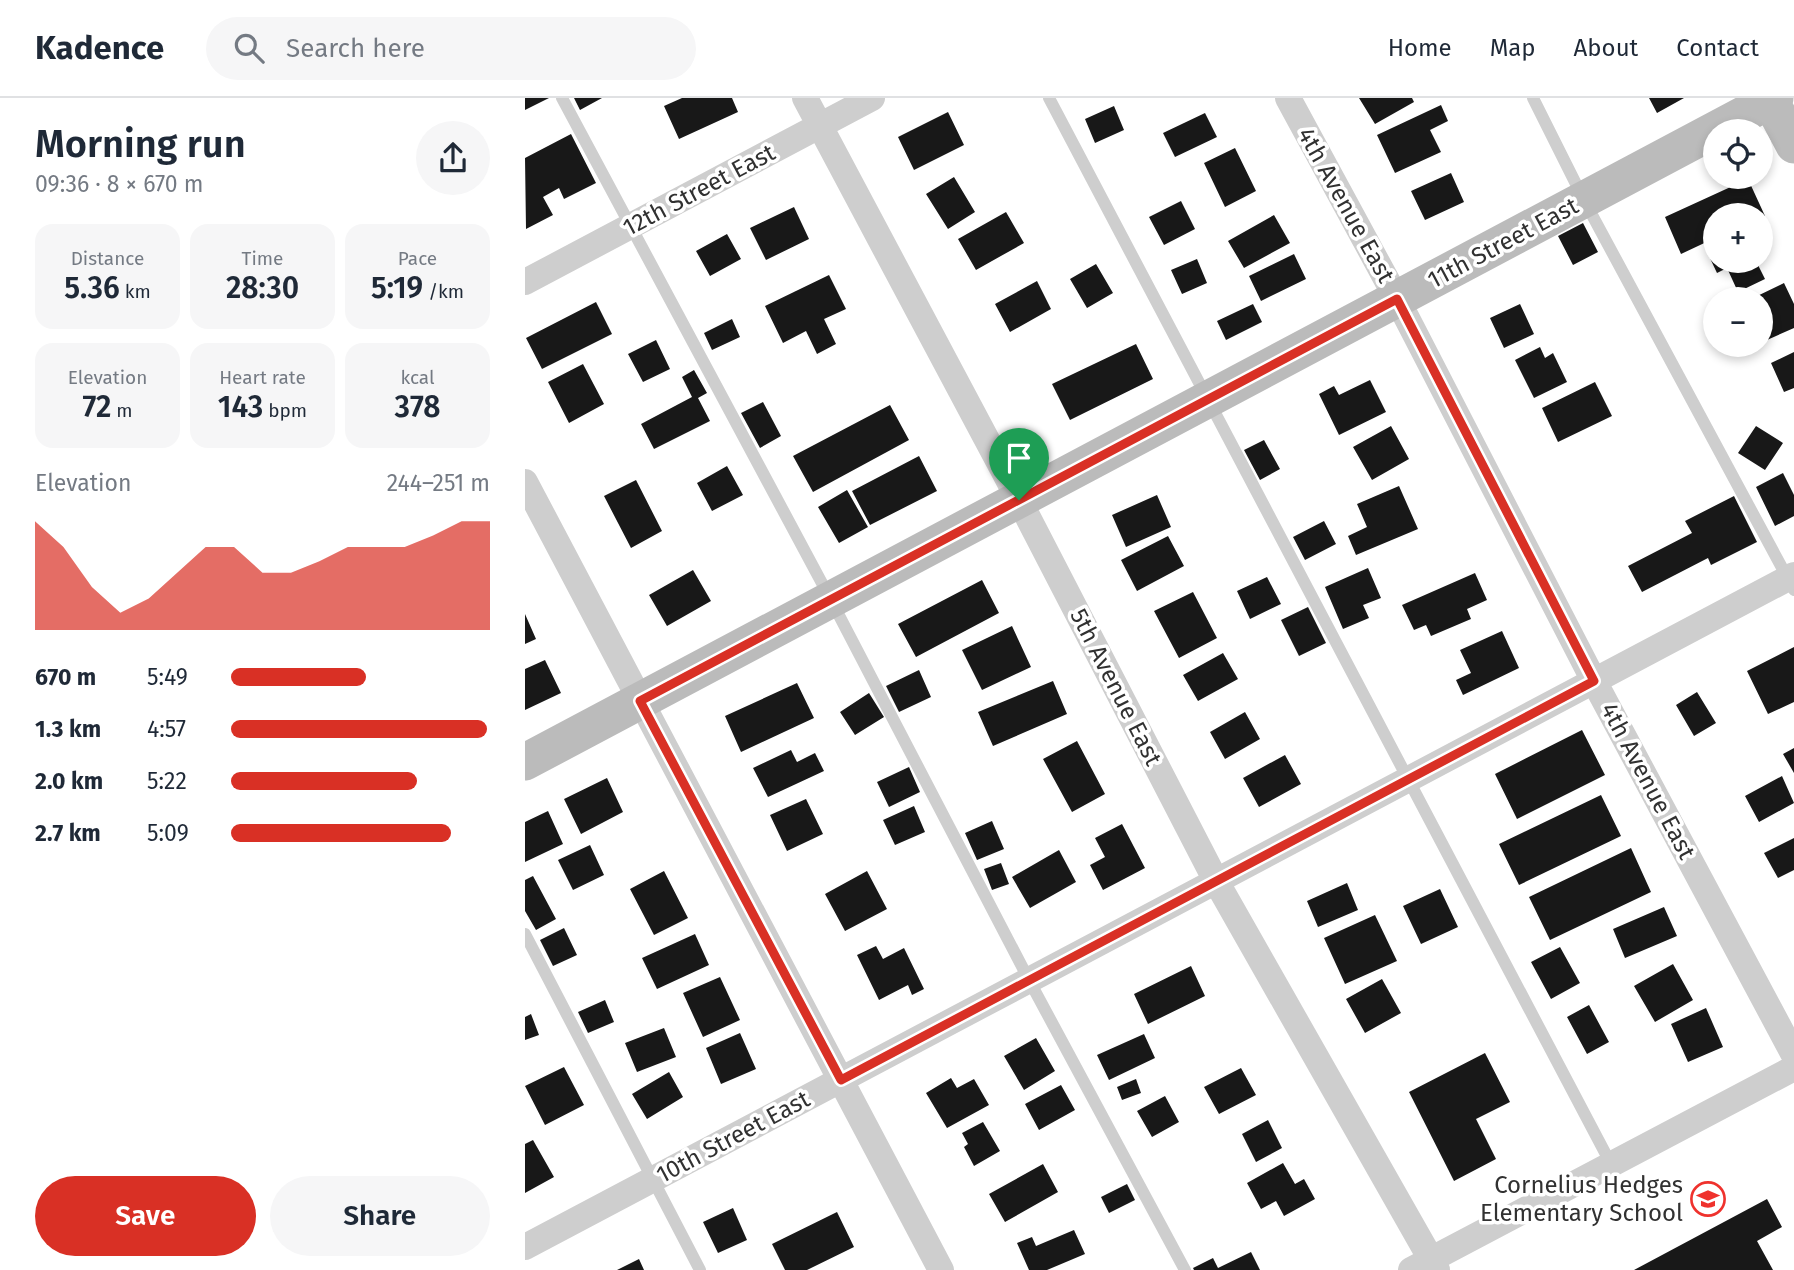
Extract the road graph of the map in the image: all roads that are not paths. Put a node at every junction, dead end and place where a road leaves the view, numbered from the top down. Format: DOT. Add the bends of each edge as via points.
graph roads {
  1 [pos="562,98"];
  2 [pos="805,98"];
  3 [pos="872,98"];
  4 [pos="1049,98"];
  5 [pos="1288,98"];
  6 [pos="1533,98"];
  7 [pos="1772,99"];
  8 [pos="820,126"];
  9 [pos="1794,145"];
  10 [pos="1584,200"];
  11 [pos="630,226"];
  12 [pos="525,282"];
  13 [pos="1397,299"];
  14 [pos="1207,400"];
  15 [pos="525,482"];
  16 [pos="1019,500"];
  17 [pos="1792,581"];
  18 [pos="831,600"];
  19 [pos="1594,681"];
  20 [pos="640,701"];
  21 [pos="525,762"];
  22 [pos="1409,779"];
  23 [pos="1216,881"];
  24 [pos="525,934"];
  25 [pos="1029,980"];
  26 [pos="1794,1055"];
  27 [pos="1794,1068"];
  28 [pos="841,1080"];
  29 [pos="1611,1164"];
  30 [pos="653,1180"];
  31 [pos="525,1247"];
  32 [pos="1427,1266"];
  33 [pos="699,1270"];
  34 [pos="941,1270"];
  35 [pos="1185,1270"];
  1 -- 11 [label="lane"];
  2 -- 8 [label="street, 5th Avenue East"];
  3 -- 8 [label="street, 12th Street East"];
  4 -- 14 [label="lane"];
  5 -- 13 [label="street, 4th Avenue East"];
  6 -- 10 [label="lane"];
  7 -- 9 [label="street"];
  7 -- 10 [label="street, 11th Street East"];
  8 -- 11 [label="street, 12th Street East"];
  8 -- 16 [label="street, 5th Avenue East"];
  10 -- 13 [label="street, 11th Street East"];
  10 -- 17 [label="lane"];
  11 -- 12 [label="street, 12th Street East"];
  11 -- 18 [label="lane"];
  13 -- 14 [label="street, 11th Street East"];
  13 -- 19 [label="street, 4th Avenue East"];
  14 -- 16 [label="street, 11th Street East"];
  14 -- 22 [label="lane"];
  15 -- 20 [label="street"];
  16 -- 18 [label="street, 11th Street East"];
  16 -- 23 [label="street, 5th Avenue East"];
  17 -- 19 [label="street, 10th Street East"];
  18 -- 20 [label="street, 11th Street East"];
  18 -- 25 [label="lane"];
  19 -- 22 [label="street, 10th Street East"];
  19 -- 26 [label="street, 4th Avenue East"];
  20 -- 21 [label="street, 11th Street East"];
  20 -- 28 [label="street"];
  22 -- 23 [label="street, 10th Street East"];
  22 -- 29 [label="lane"];
  23 -- 25 [label="street, 10th Street East"];
  23 -- 32 [label="street, 5th Avenue East"];
  24 -- 30 [label="lane"];
  25 -- 28 [label="street, 10th Street East"];
  25 -- 35 [label="lane"];
  27 -- 29 [label="street"];
  28 -- 30 [label="street, 10th Street East"];
  28 -- 34 [label="street"];
  29 -- 32 [label="street"];
  30 -- 31 [label="street, 10th Street East"];
  30 -- 33 [label="lane"];
}
